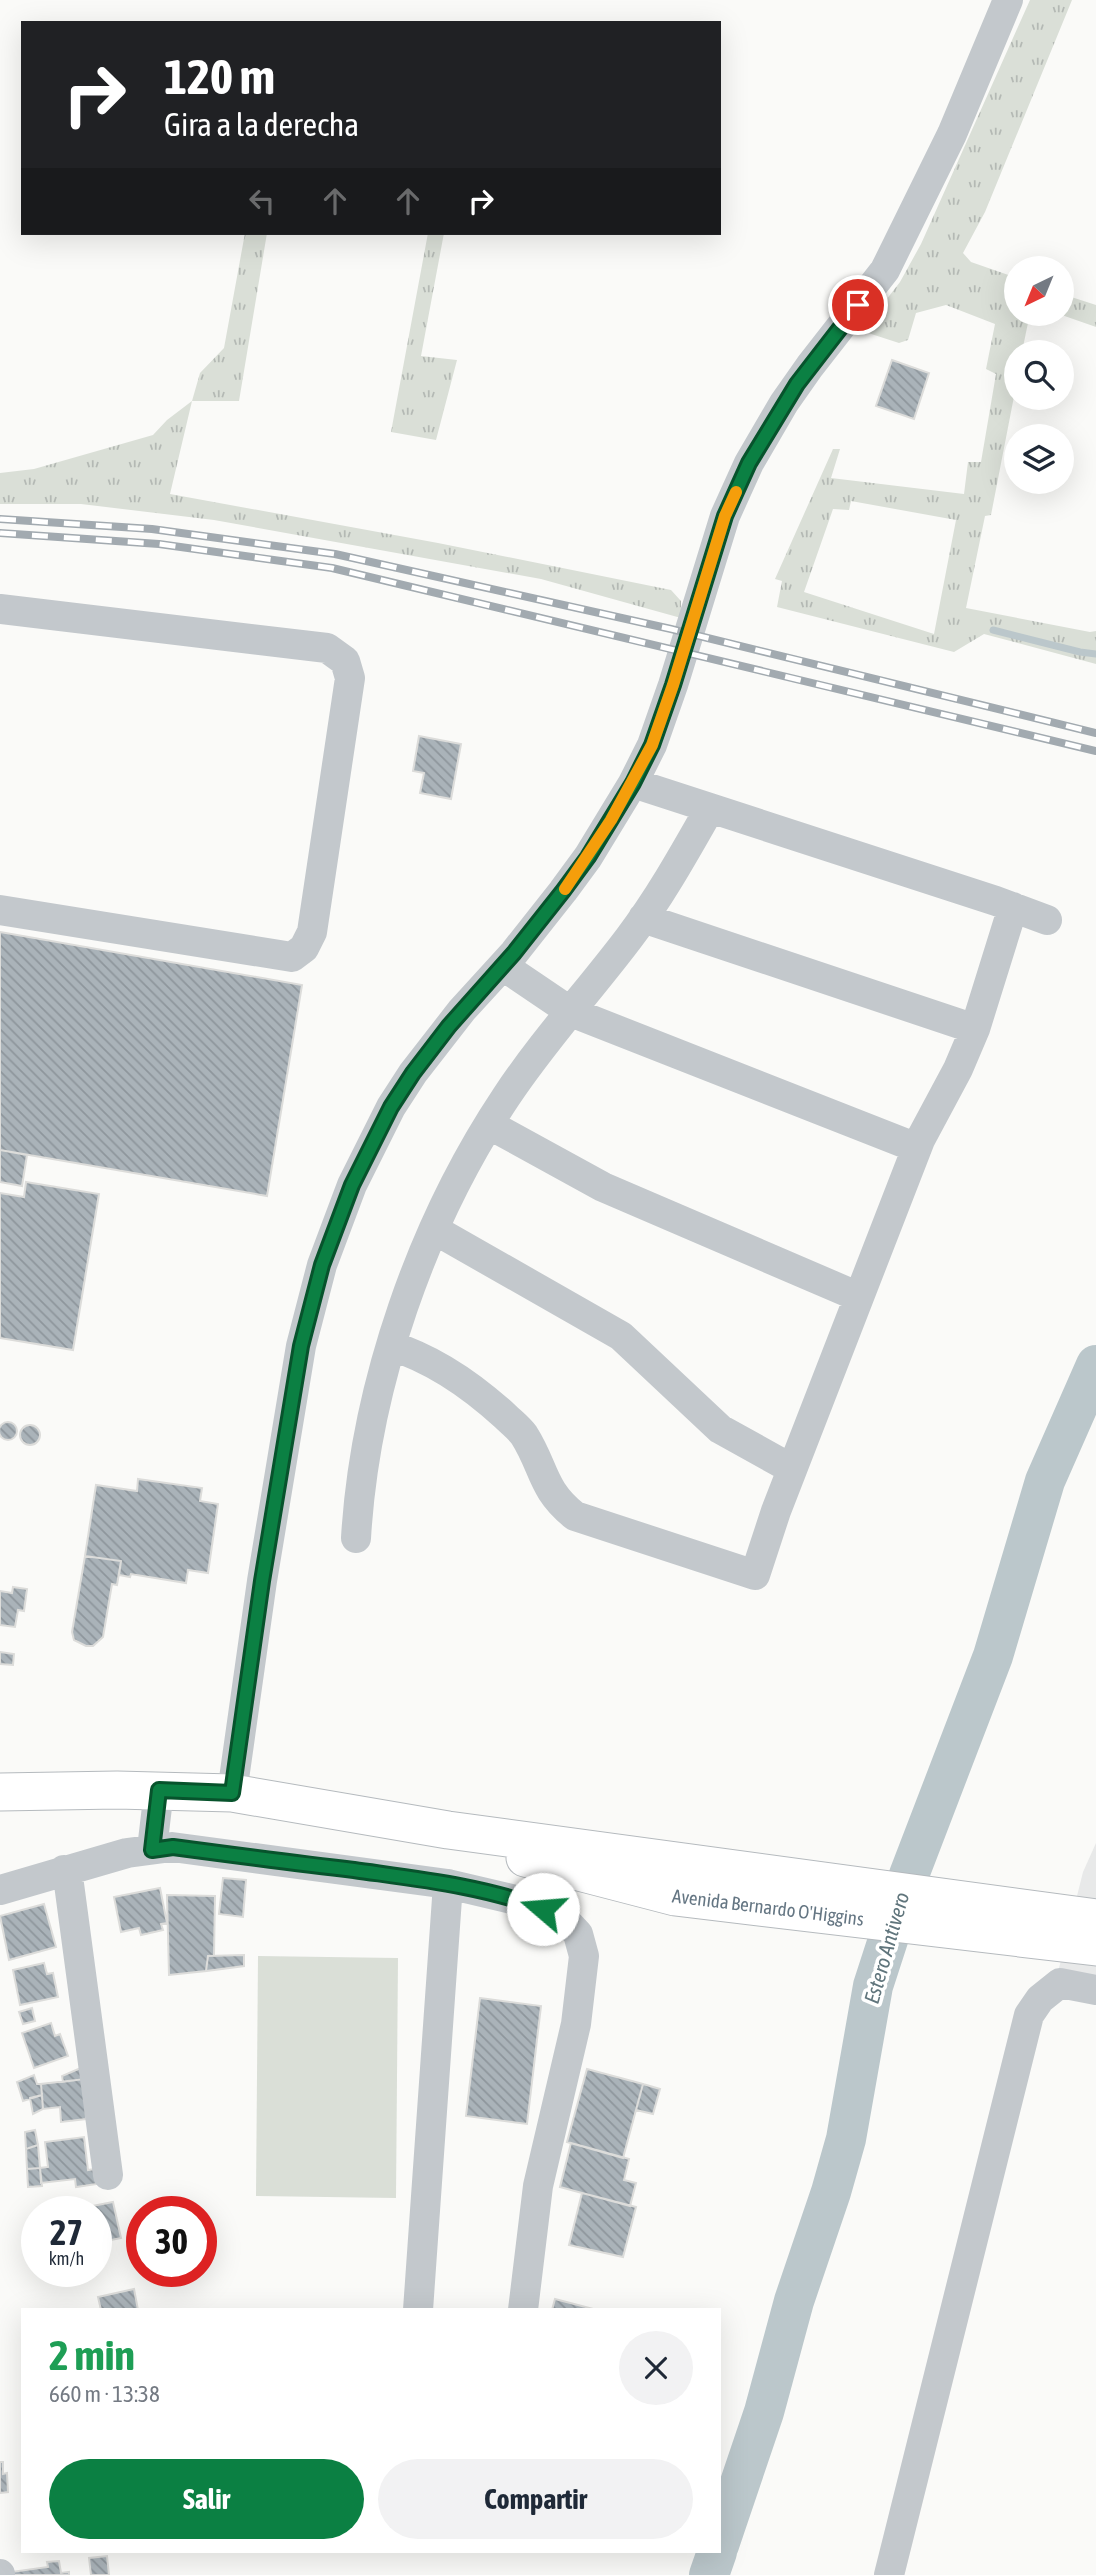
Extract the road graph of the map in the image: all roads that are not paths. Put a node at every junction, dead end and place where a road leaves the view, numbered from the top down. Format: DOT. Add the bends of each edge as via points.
graph roads {
  1 [pos="1008,0"];
  2 [pos="0,609"];
  3 [pos="633,783"];
  4 [pos="710,808"];
  5 [pos="1013,907"];
  6 [pos="0,910"];
  7 [pos="643,918"];
  8 [pos="1047,920"];
  9 [pos="503,966"];
  10 [pos="570,1012"];
  11 [pos="975,1029"];
  12 [pos="490,1125"];
  13 [pos="917,1148"];
  14 [pos="435,1230"];
  15 [pos="859,1297"];
  16 [pos="391,1346"];
  17 [pos="792,1469"];
  18 [pos="356,1538"];
  19 [pos="159,1790"];
  20 [pos="0,1792"];
  21 [pos="232,1793"];
  22 [pos="448,1830"];
  23 [pos="152,1850"];
  24 [pos="64,1870"];
  25 [pos="447,1884"];
  26 [pos="0,1889"];
  27 [pos="1096,1917"];
  28 [pos="1096,1947"];
  29 [pos="1096,1990"];
  30 [pos="108,2175"];
  31 [pos="418,2308"];
  32 [pos="523,2308"];
  33 [pos="889,2575"];
  1 -- 3 [label="street" via="952,134 885,270 810,366 749,463 725,516 652,745"];
  2 -- 6 [label="street" via="327,648 345,661 350,678 312,932 304,948 292,957"];
  3 -- 4 [label="street"];
  3 -- 9 [label="street" via="576,874"];
  4 -- 5 [label="street"];
  4 -- 7 [label="street"];
  5 -- 8 [label="street"];
  5 -- 11 [label="street"];
  7 -- 10 [label="street"];
  7 -- 11 [label="street"];
  9 -- 10 [label="street"];
  9 -- 21 [label="street" via="436,1041 391,1107 352,1185 322,1265 301,1346"];
  10 -- 12 [label="street"];
  10 -- 13 [label="street"];
  11 -- 13 [label="street"];
  12 -- 14 [label="street"];
  12 -- 15 [label="street" via="603,1188"];
  13 -- 15 [label="street"];
  14 -- 16 [label="street"];
  14 -- 17 [label="street" via="621,1336 720,1429"];
  15 -- 17 [label="street"];
  16 -- 17 [label="street" via="414,1353 456,1378 505,1416 523,1433 559,1503 575,1516 755,1575"];
  16 -- 18 [label="street" via="365,1452"];
  19 -- 20 [label="main road, Avenida Bernardo O'Higgins"];
  19 -- 21 [label="main road, Avenida Bernardo O'Higgins"];
  19 -- 23 [label="street"];
  21 -- 22 [label="main road, Avenida Bernardo O'Higgins"];
  22 -- 27 [label="main road, Avenida Bernardo O'Higgins"];
  22 -- 28 [label="main road, Avenida Bernardo O'Higgins" via="522,1857 675,1897"];
  23 -- 24 [label="street"];
  23 -- 25 [label="street" via="173,1847"];
  24 -- 26 [label="street"];
  24 -- 30 [label="street"];
  25 -- 31 [label="street"];
  25 -- 32 [label="street" via="524,1902 562,1917 578,1934 584,1956 576,2024 538,2186"];
  29 -- 33 [label="street" via="1060,1983 1029,2015"];
}
